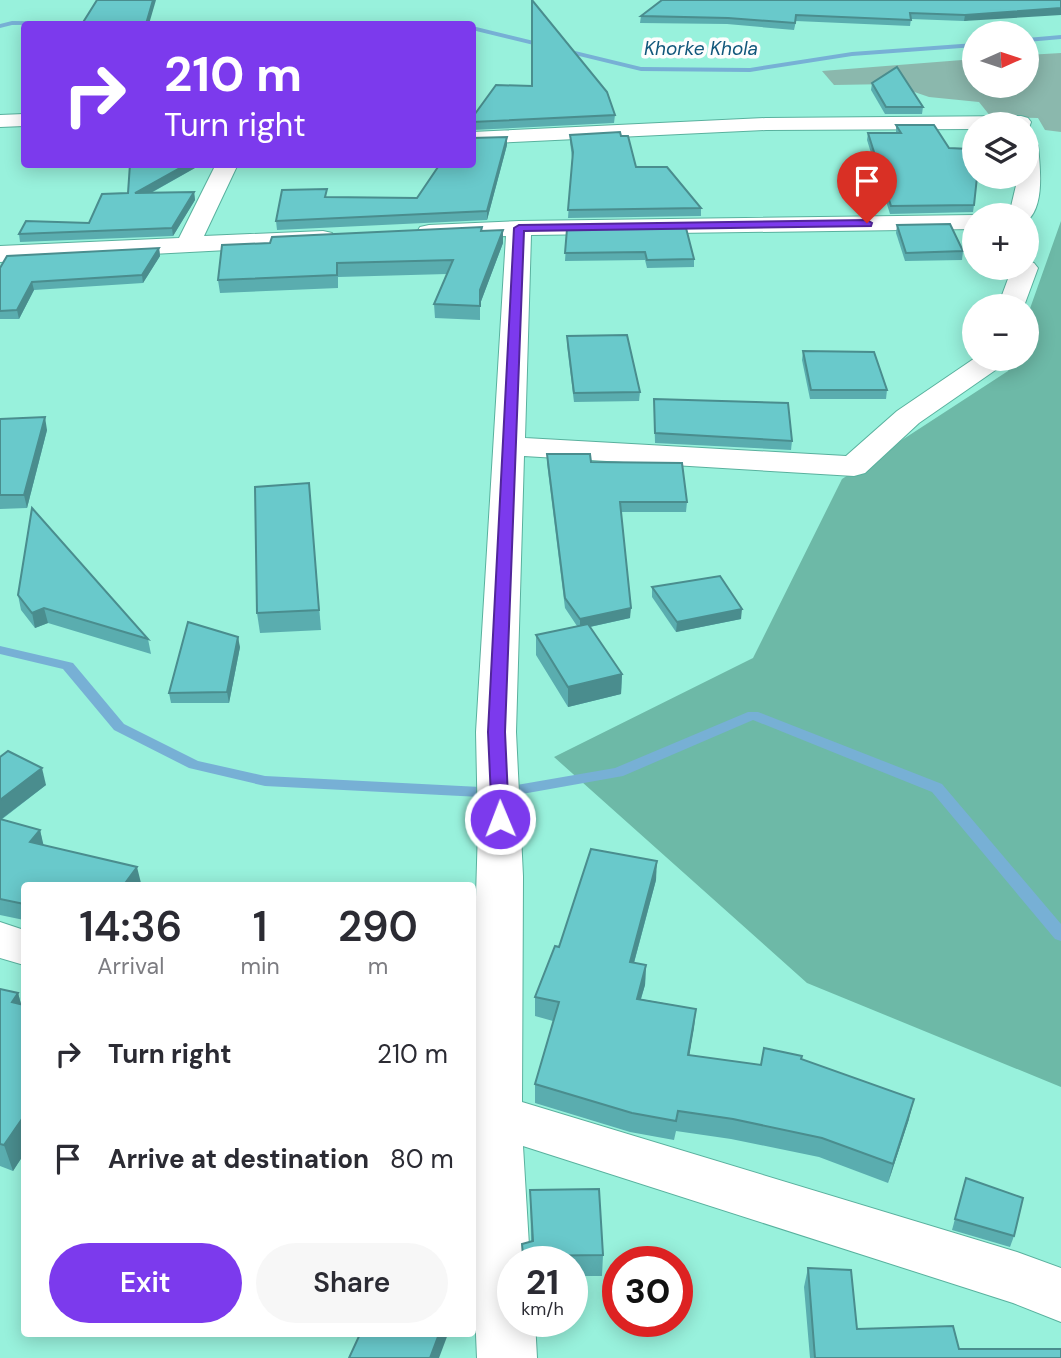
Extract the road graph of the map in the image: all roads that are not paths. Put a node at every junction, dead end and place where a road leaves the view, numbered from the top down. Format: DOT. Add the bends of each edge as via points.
graph roads {
  1 [pos="21,120"];
  2 [pos="0,121"];
  3 [pos="962,122"];
  4 [pos="476,138"];
  5 [pos="226,168"];
  6 [pos="962,222"];
  7 [pos="519,228"];
  8 [pos="409,233"];
  9 [pos="340,237"];
  10 [pos="188,245"];
  11 [pos="0,254"];
  12 [pos="973,371"];
  13 [pos="508,445"];
  14 [pos="0,939"];
  15 [pos="21,947"];
  16 [pos="484,1112"];
  17 [pos="1061,1295"];
  18 [pos="508,1358"];
  1 -- 2 [label="street"];
  3 -- 4 [label="street" via="766,124"];
  5 -- 10 [label="street"];
  6 -- 7 [label="street"];
  7 -- 8 [label="street"];
  7 -- 13 [label="street"];
  9 -- 10 [label="street"];
  10 -- 11 [label="street"];
  12 -- 13 [label="street" via="908,416 855,466"];
  13 -- 16 [label="street" via="496,732 501,948"];
  14 -- 15 [label="street"];
  16 -- 17 [label="street"];
  16 -- 18 [label="street"];
}
